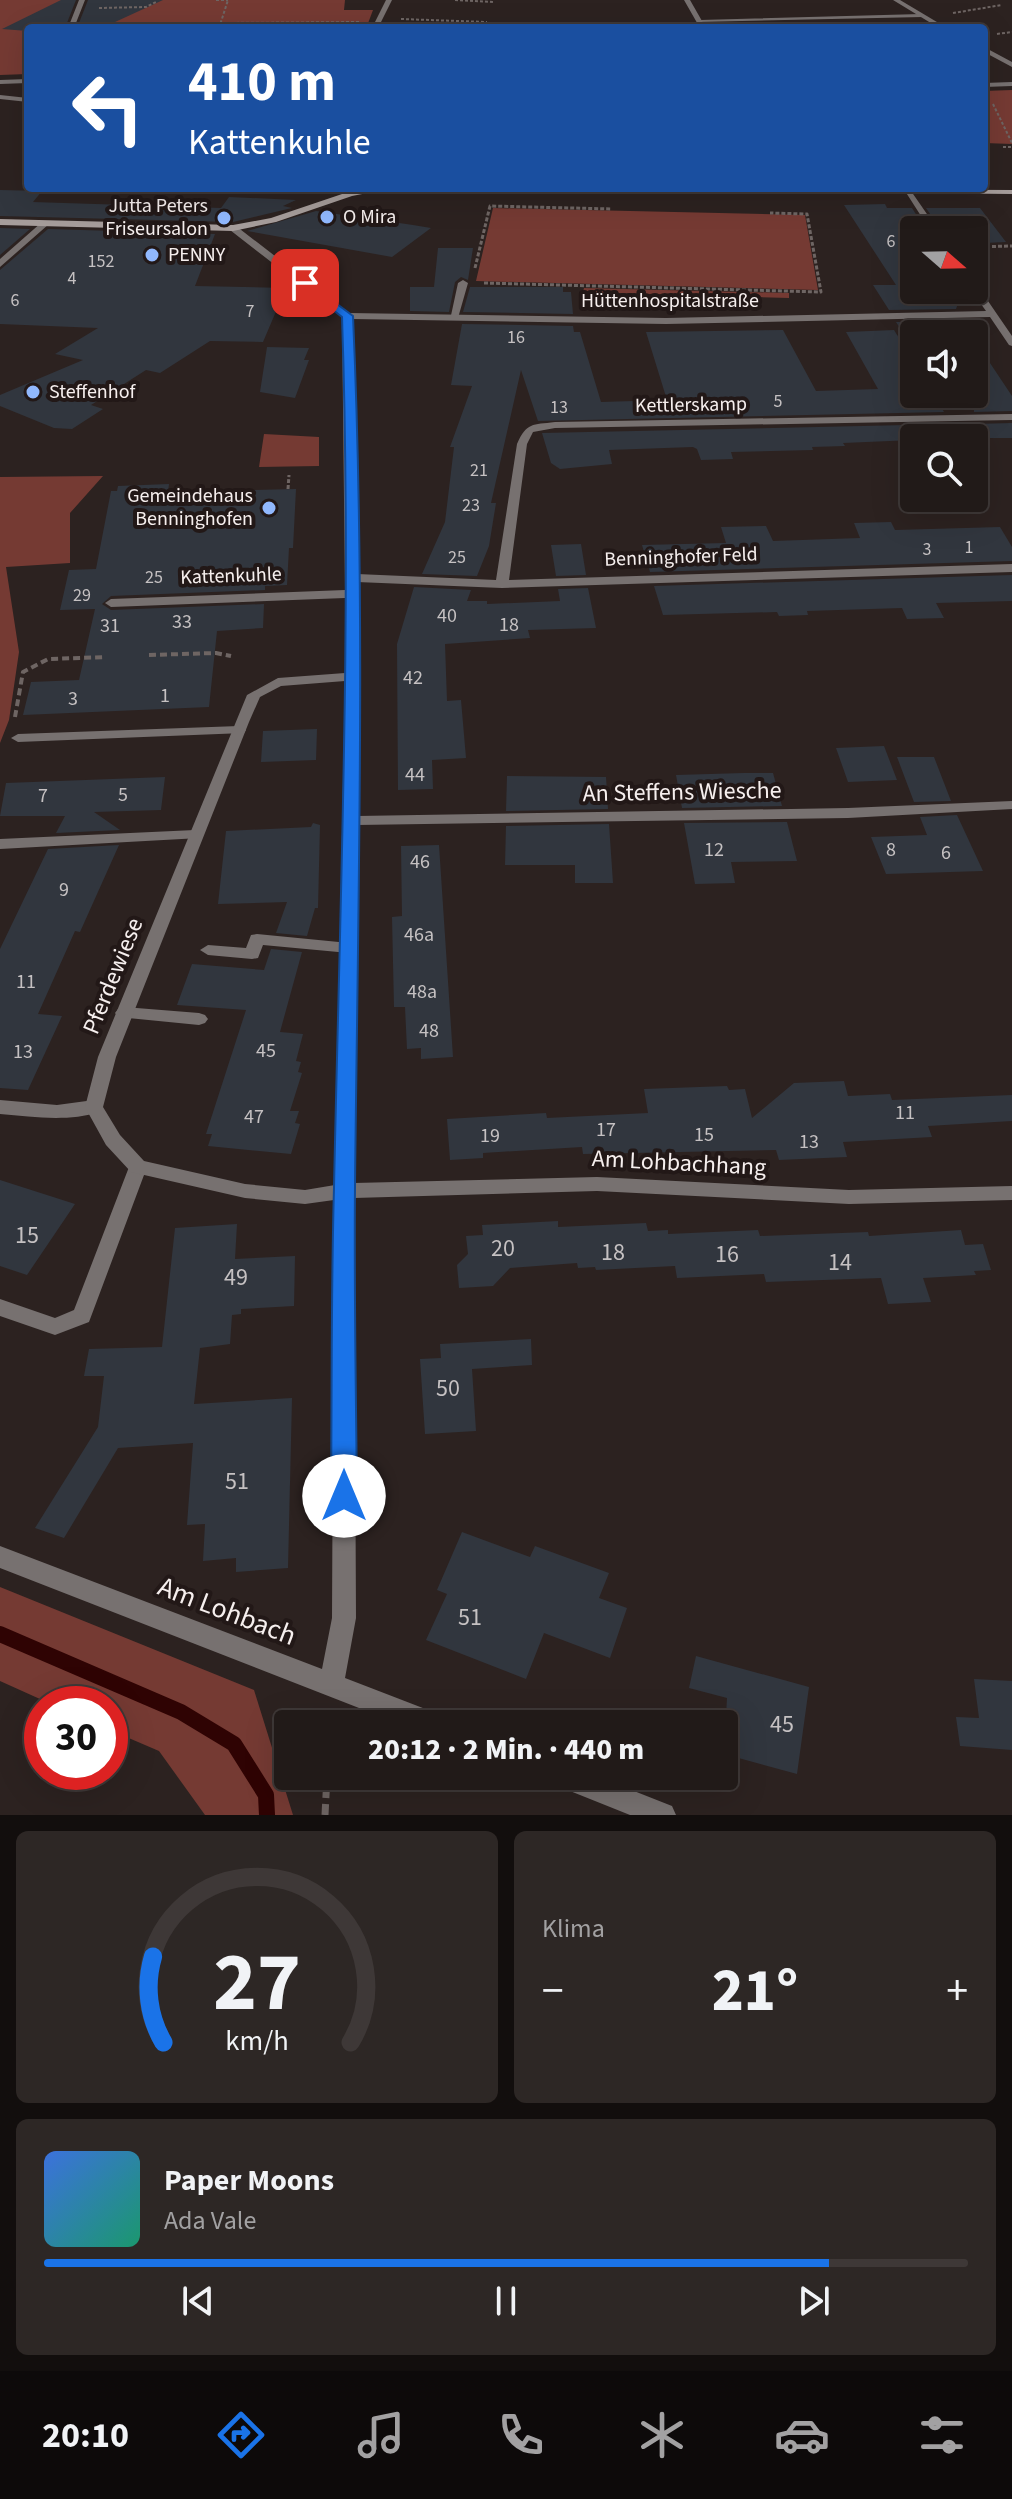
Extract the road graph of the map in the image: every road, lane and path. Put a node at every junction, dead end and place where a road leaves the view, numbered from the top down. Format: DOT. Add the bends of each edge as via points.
graph roads {
  1 [pos="82,0"];
  2 [pos="216,0"];
  3 [pos="228,0"];
  4 [pos="389,0"];
  5 [pos="455,0"];
  6 [pos="687,0"];
  7 [pos="896,0"];
  8 [pos="156,2"];
  9 [pos="493,2"];
  10 [pos="1002,5"];
  11 [pos="78,11"];
  12 [pos="921,16"];
  13 [pos="487,22"];
  14 [pos="221,23"];
  15 [pos="378,23"];
  16 [pos="73,24"];
  17 [pos="701,24"];
  18 [pos="726,24"];
  19 [pos="936,24"];
  20 [pos="988,51"];
  21 [pos="1012,65"];
  22 [pos="24,81"];
  23 [pos="0,82"];
  24 [pos="1012,84"];
  25 [pos="988,85"];
  26 [pos="988,94"];
  27 [pos="0,97"];
  28 [pos="24,100"];
  29 [pos="1012,145"];
  30 [pos="1003,147"];
  31 [pos="364,192"];
  32 [pos="849,192"];
  33 [pos="1012,192"];
  34 [pos="908,193"];
  35 [pos="617,209"];
  36 [pos="760,212"];
  37 [pos="924,216"];
  38 [pos="0,222"];
  39 [pos="45,224"];
  40 [pos="233,228"];
  41 [pos="1012,246"];
  42 [pos="988,247"];
  43 [pos="0,264"];
  44 [pos="468,283"];
  45 [pos="986,304"];
  46 [pos="993,314"];
  47 [pos="347,316"];
  48 [pos="453,318"];
  49 [pos="1010,337"];
  50 [pos="1012,417"];
  51 [pos="289,475"];
  52 [pos="288,489"];
  53 [pos="1012,568"];
  54 [pos="502,584"];
  55 [pos="352,586"];
  56 [pos="111,603"];
  57 [pos="149,655"];
  58 [pos="231,656"];
  59 [pos="106,657"];
  60 [pos="351,677"];
  61 [pos="239,730"];
  62 [pos="18,738"];
  63 [pos="1012,805"];
  64 [pos="352,821"];
  65 [pos="195,835"];
  66 [pos="0,844"];
  67 [pos="349,948"];
  68 [pos="208,950"];
  69 [pos="124,1013"];
  70 [pos="199,1019"];
  71 [pos="0,1107"];
  72 [pos="94,1107"];
  73 [pos="138,1167"];
  74 [pos="344,1191"];
  75 [pos="1012,1193"];
  76 [pos="0,1307"];
  77 [pos="0,1557"];
  78 [pos="331,1685"];
  79 [pos="396,1710"];
  80 [pos="326,1790"];
  81 [pos="600,1790"];
  82 [pos="325,1815"];
  83 [pos="663,1815"];
  1 -- 11 [label="street"];
  2 -- 3 [label="path"];
  3 -- 14 [label="path"];
  4 -- 15 [label="street"];
  5 -- 9 [label="path"];
  6 -- 17 [label="street"];
  7 -- 12 [label="street"];
  8 -- 11 [label="path"];
  10 -- 12 [label="path"];
  11 -- 16 [label="street"];
  12 -- 18 [label="street"];
  12 -- 19 [label="street"];
  13 -- 15 [label="path"];
  14 -- 15 [label="path"];
  20 -- 21 [label="street"];
  22 -- 23 [label="street"];
  24 -- 25 [label="street"];
  26 -- 29 [label="path"];
  27 -- 28 [label="street"];
  29 -- 30 [label="path"];
  31 -- 40 [label="main road"];
  32 -- 34 [label="main road"];
  33 -- 34 [label="main road"];
  34 -- 37 [label="street"];
  35 -- 44 [label="path" via="490,206"];
  36 -- 44 [label="path" via="807,214 821,292"];
  38 -- 39 [label="main road"];
  39 -- 40 [label="main road"];
  39 -- 43 [label="street"];
  40 -- 47 [label="street"];
  41 -- 42 [label="path"];
  44 -- 48 [label="street"];
  45 -- 46 [label="street"];
  46 -- 48 [label="street, Hüttenhospitalstraße" via="666,321"];
  46 -- 49 [label="street"];
  47 -- 48 [label="street, Hüttenhospitalstraße"];
  47 -- 55 [label="street"];
  50 -- 54 [label="street, Kettlerskamp" via="529,429 522,444"];
  51 -- 52 [label="path"];
  53 -- 54 [label="street, Benninghofer Feld"];
  54 -- 55 [label="street, Benninghofer Feld"];
  55 -- 56 [label="street, Kattenkuhle"];
  55 -- 60 [label="street"];
  57 -- 58 [label="path"];
  59 -- 62 [label="path" via="48,659 23,672 12,731"];
  60 -- 61 [label="street, Pferdewiese" via="278,682 254,695"];
  60 -- 64 [label="street"];
  61 -- 62 [label="street"];
  61 -- 65 [label="street, Pferdewiese"];
  63 -- 64 [label="street, An Steffens Wiesche"];
  64 -- 67 [label="street"];
  65 -- 66 [label="street"];
  65 -- 69 [label="street, Pferdewiese"];
  67 -- 68 [label="street" via="257,939 252,954"];
  67 -- 74 [label="street"];
  69 -- 70 [label="street"];
  69 -- 72 [label="street, Pferdewiese"];
  71 -- 72 [label="street" via="57,1112"];
  72 -- 73 [label="street" via="113,1140"];
  73 -- 74 [label="street" via="245,1191 305,1197"];
  73 -- 76 [label="street" via="82,1316 55,1327"];
  74 -- 75 [label="street, Am Lohbachhang" via="597,1184 849,1197"];
  74 -- 78 [label="street" via="344,1618"];
  77 -- 78 [label="street, Am Lohbach"];
  78 -- 79 [label="street, Am Lohbach"];
  80 -- 82 [label="path"];
  81 -- 83 [label="street"];
}
